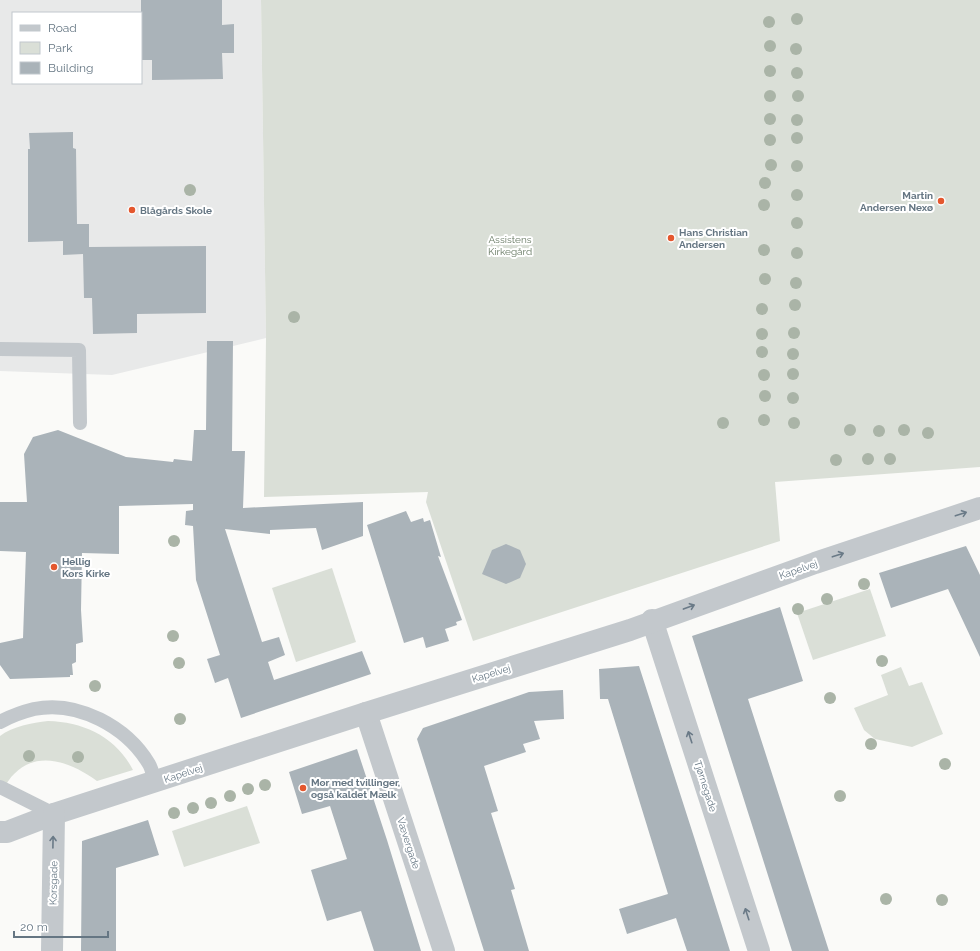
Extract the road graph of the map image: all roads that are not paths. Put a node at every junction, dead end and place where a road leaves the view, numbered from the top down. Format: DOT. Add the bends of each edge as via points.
graph roads {
  1 [pos="0,349"];
  2 [pos="80,423"];
  3 [pos="980,508"];
  4 [pos="652,620"];
  5 [pos="366,713"];
  6 [pos="0,722"];
  7 [pos="155,782"];
  8 [pos="0,786"];
  9 [pos="54,814"];
  10 [pos="0,832"];
  11 [pos="52,951"];
  12 [pos="444,951"];
  13 [pos="759,951"];
  1 -- 2 [label="lane" via="79,350"];
  4 -- 3 [label="street, Kapelvej, one-way" via="815,562"];
  4 -- 5 [label="street, Kapelvej" via="630,630"];
  13 -- 4 [label="street, Tjørnegade, one-way"];
  5 -- 7 [label="street, Kapelvej"];
  5 -- 12 [label="street, Vævergade"];
  6 -- 7 [label="lane" via="35,709 70,710 89,714 107,723 134,746 149,765"];
  7 -- 9 [label="street, Kapelvej"];
  8 -- 9 [label="lane"];
  9 -- 10 [label="street, Kapelvej" via="7,832"];
  11 -- 9 [label="street, Korsgade, one-way"];
}
